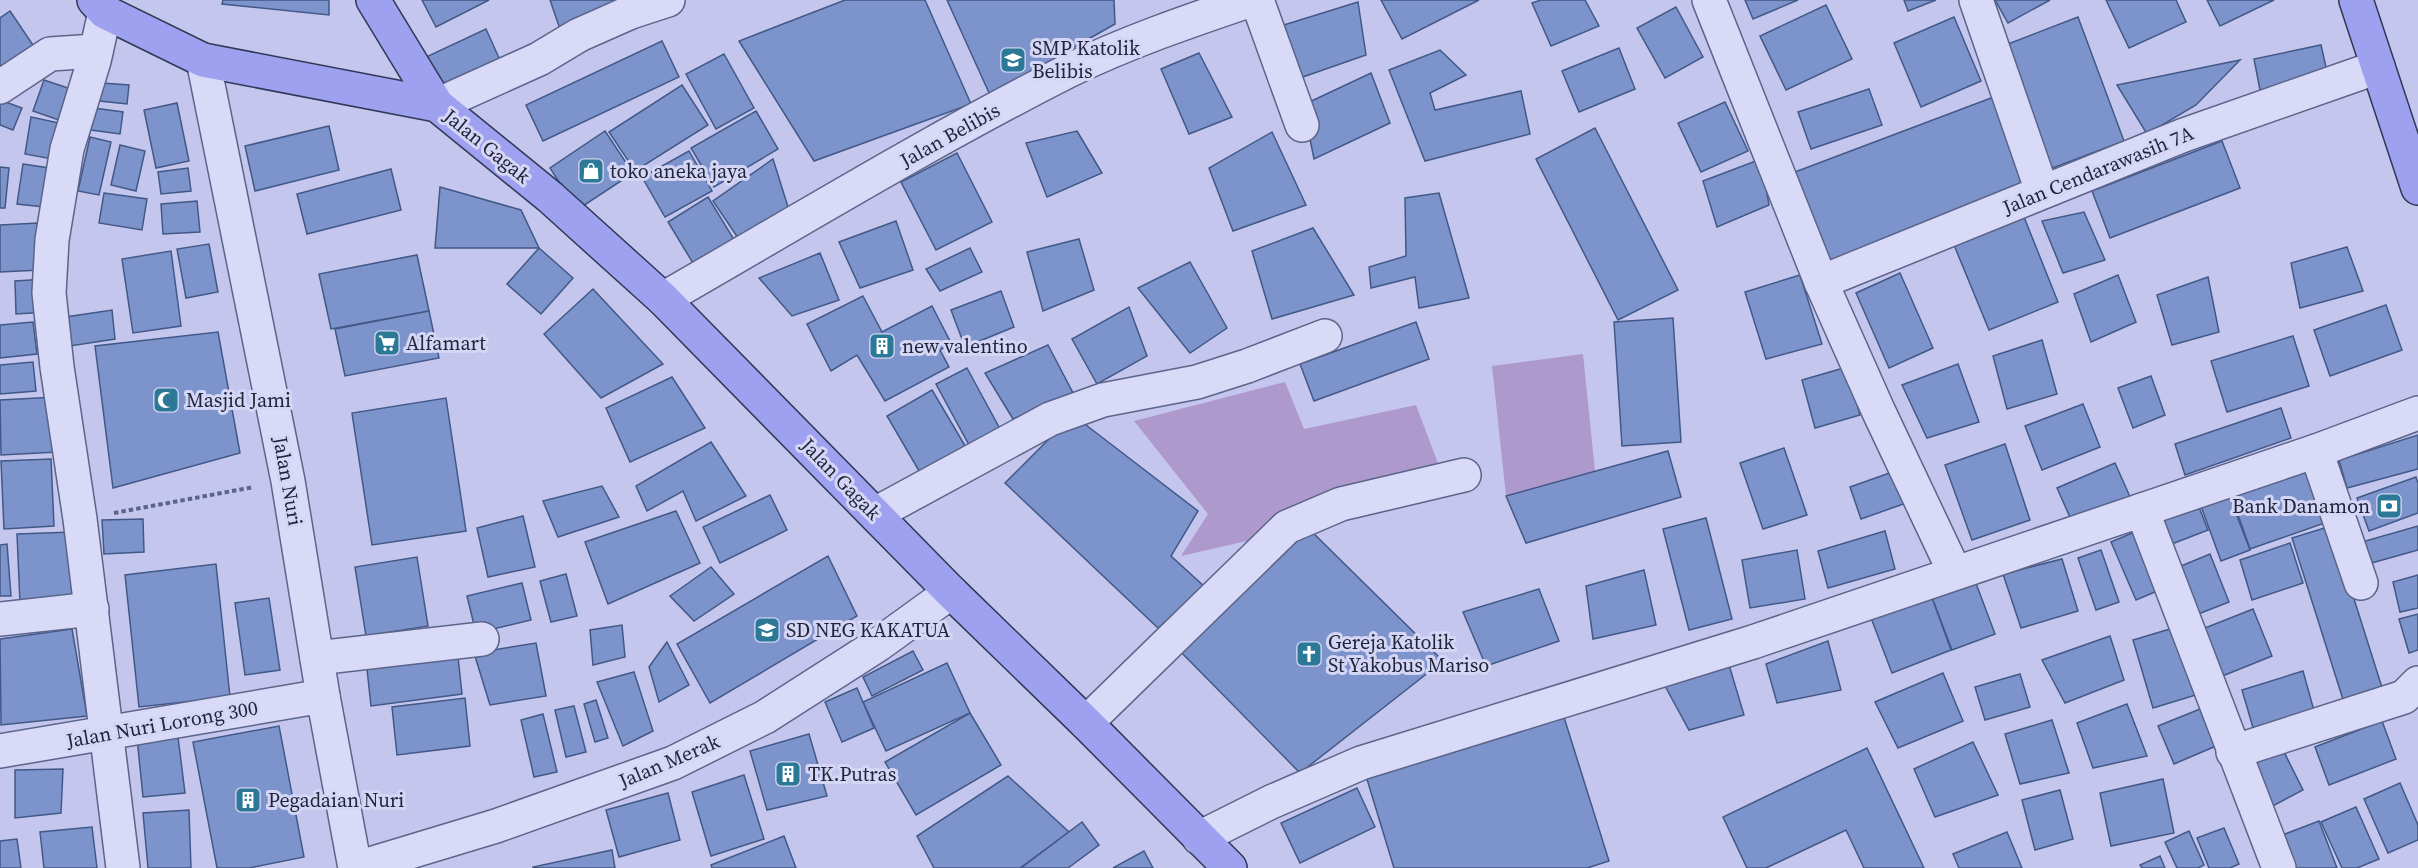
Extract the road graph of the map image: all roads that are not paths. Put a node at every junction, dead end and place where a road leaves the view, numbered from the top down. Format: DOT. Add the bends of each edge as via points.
graph roads {
  1 [pos="373,0"];
  2 [pos="668,0"];
  3 [pos="1251,0"];
  4 [pos="1257,0"];
  5 [pos="1709,0"];
  6 [pos="1976,0"];
  7 [pos="2356,0"];
  8 [pos="99,6"];
  9 [pos="96,51"];
  10 [pos="203,60"];
  11 [pos="2378,67"];
  12 [pos="0,87"];
  13 [pos="437,105"];
  14 [pos="1302,125"];
  15 [pos="2418,188"];
  16 [pos="2042,191"];
  17 [pos="1821,282"];
  18 [pos="663,299"];
  19 [pos="1325,336"];
  20 [pos="2418,413"];
  21 [pos="2316,451"];
  22 [pos="1464,475"];
  23 [pos="2142,510"];
  24 [pos="875,514"];
  25 [pos="1955,573"];
  26 [pos="2361,583"];
  27 [pos="951,592"];
  28 [pos="92,609"];
  29 [pos="0,619"];
  30 [pos="482,639"];
  31 [pos="317,658"];
  32 [pos="2418,683"];
  33 [pos="323,696"];
  34 [pos="1086,723"];
  35 [pos="108,733"];
  36 [pos="0,751"];
  37 [pos="2233,752"];
  38 [pos="1199,838"];
  39 [pos="123,868"];
  40 [pos="356,868"];
  41 [pos="1230,868"];
  42 [pos="2279,868"];
  1 -- 13 [label="main road"];
  2 -- 13 [label="street" via="579,35 539,59"];
  3 -- 18 [label="street, Jalan Belibis" via="1164,30 1070,70"];
  4 -- 14 [label="street"];
  5 -- 17 [label="street"];
  6 -- 16 [label="street"];
  7 -- 11 [label="main road"];
  8 -- 9 [label="street"];
  8 -- 10 [label="main road"];
  9 -- 12 [label="street" via="50,54"];
  9 -- 28 [label="street" via="67,149 52,240 49,293"];
  10 -- 13 [label="main road"];
  10 -- 31 [label="street, Jalan Nuri" via="288,481"];
  11 -- 15 [label="main road"];
  11 -- 16 [label="street, Jalan Cendarawasih 7A" via="2184,135"];
  13 -- 18 [label="main road, Jalan Gagak" via="550,197"];
  16 -- 17 [label="street, Jalan Cendarawasih 7A"];
  17 -- 25 [label="street"];
  18 -- 24 [label="main road, Jalan Gagak"];
  19 -- 24 [label="street" via="1197,382 1103,400 1050,419"];
  20 -- 21 [label="street"];
  21 -- 23 [label="street"];
  21 -- 26 [label="street"];
  22 -- 34 [label="street" via="1341,504 1287,527"];
  23 -- 25 [label="street"];
  23 -- 37 [label="street"];
  24 -- 27 [label="main road, Jalan Gagak"];
  25 -- 38 [label="street" via="1753,642 1361,763"];
  27 -- 34 [label="main road, Jalan Gagak"];
  27 -- 40 [label="street, Jalan Merak" via="765,717 673,763 496,826"];
  28 -- 29 [label="street"];
  28 -- 35 [label="street"];
  30 -- 31 [label="street"];
  31 -- 33 [label="street, Jalan Nuri"];
  32 -- 37 [label="street" via="2404,697"];
  33 -- 35 [label="street, Jalan Nuri Lorong 300"];
  33 -- 40 [label="street, Jalan Nuri"];
  34 -- 38 [label="main road, Jalan Gagak"];
  35 -- 36 [label="street, Jalan Nuri Lorong 300"];
  35 -- 39 [label="street"];
  37 -- 42 [label="street"];
  38 -- 41 [label="main road, Jalan Gagak"];
}
